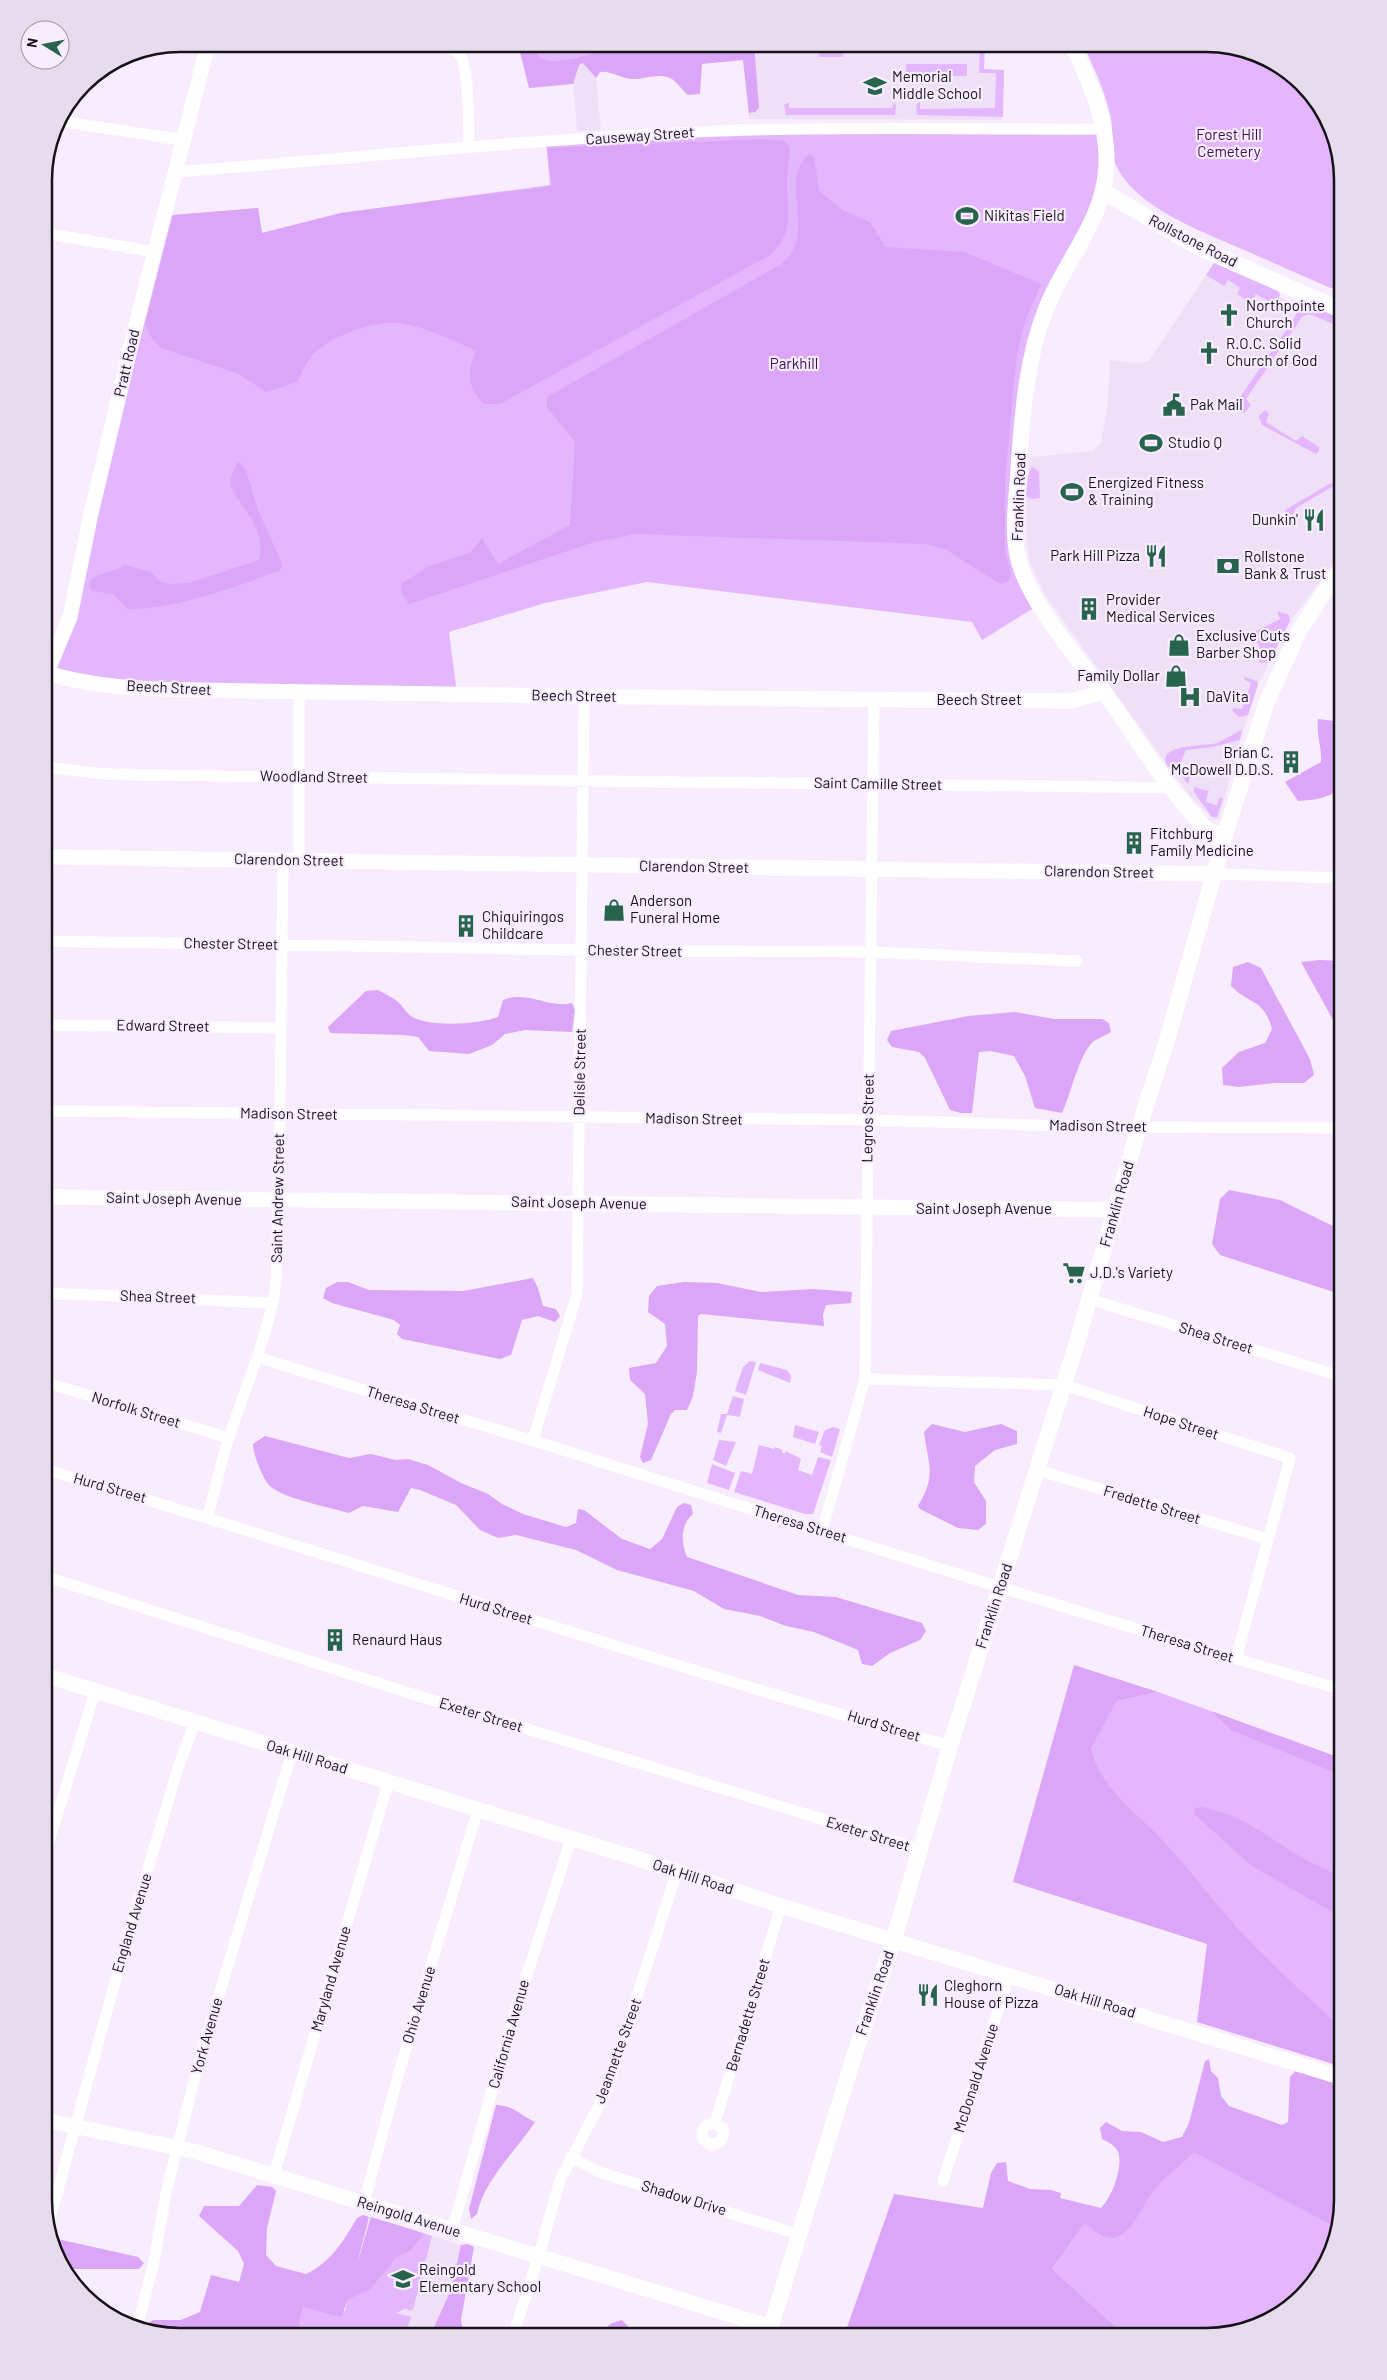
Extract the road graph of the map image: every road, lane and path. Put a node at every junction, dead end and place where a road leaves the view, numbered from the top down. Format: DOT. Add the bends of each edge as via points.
graph roads {
  1 [pos="206,53"];
  2 [pos="458,53"];
  3 [pos="1076,53"];
  4 [pos="67,122"];
  5 [pos="1105,129"];
  6 [pos="183,140"];
  7 [pos="469,147"];
  8 [pos="176,172"];
  9 [pos="1103,191"];
  10 [pos="53,235"];
  11 [pos="155,252"];
  12 [pos="1334,307"];
  13 [pos="1334,579"];
  14 [pos="53,657"];
  15 [pos="53,676"];
  16 [pos="299,691"];
  17 [pos="1104,692"];
  18 [pos="584,697"];
  19 [pos="874,700"];
  20 [pos="53,767"];
  21 [pos="298,777"];
  22 [pos="585,780"];
  23 [pos="873,784"];
  24 [pos="1172,788"];
  25 [pos="1225,835"];
  26 [pos="53,857"];
  27 [pos="283,860"];
  28 [pos="299,860"];
  29 [pos="583,866"];
  30 [pos="872,870"];
  31 [pos="1215,874"];
  32 [pos="1334,878"];
  33 [pos="53,941"];
  34 [pos="282,945"];
  35 [pos="580,950"];
  36 [pos="872,952"];
  37 [pos="1077,961"];
  38 [pos="53,1024"];
  39 [pos="281,1028"];
  40 [pos="53,1111"];
  41 [pos="280,1113"];
  42 [pos="580,1117"];
  43 [pos="867,1120"];
  44 [pos="1139,1127"];
  45 [pos="1334,1128"];
  46 [pos="52,1197"];
  47 [pos="278,1201"];
  48 [pos="578,1202"];
  49 [pos="867,1208"];
  50 [pos="1115,1210"];
  51 [pos="52,1293"];
  52 [pos="1089,1299"];
  53 [pos="273,1303"];
  54 [pos="257,1357"];
  55 [pos="1334,1374"];
  56 [pos="864,1379"];
  57 [pos="52,1385"];
  58 [pos="1064,1385"];
  59 [pos="229,1438"];
  60 [pos="533,1440"];
  61 [pos="1037,1470"];
  62 [pos="52,1471"];
  63 [pos="208,1518"];
  64 [pos="822,1531"];
  65 [pos="1268,1539"];
  66 [pos="52,1579"];
  67 [pos="1000,1587"];
  68 [pos="1236,1659"];
  69 [pos="52,1678"];
  70 [pos="1334,1687"];
  71 [pos="95,1692"];
  72 [pos="195,1722"];
  73 [pos="950,1746"];
  74 [pos="292,1752"];
  75 [pos="388,1783"];
  76 [pos="478,1809"];
  77 [pos="52,1831"];
  78 [pos="571,1839"];
  79 [pos="920,1850"];
  80 [pos="677,1871"];
  81 [pos="781,1906"];
  82 [pos="894,1939"];
  83 [pos="1009,1976"];
  84 [pos="1334,2075"];
  85 [pos="52,2122"];
  86 [pos="715,2123"];
  87 [pos="75,2126"];
  88 [pos="178,2147"];
  89 [pos="571,2157"];
  90 [pos="274,2175"];
  91 [pos="943,2181"];
  92 [pos="364,2203"];
  93 [pos="53,2207"];
  94 [pos="452,2230"];
  95 [pos="800,2235"];
  96 [pos="539,2255"];
  97 [pos="139,2321"];
  98 [pos="516,2327"];
  99 [pos="757,2328"];
  100 [pos="771,2328"];
  1 -- 6 [label="street, Pratt Road"];
  2 -- 7 [label="street" via="462,58 466,84"];
  3 -- 5 [label="main road"];
  4 -- 6 [label="street"];
  5 -- 7 [label="street, Causeway Street" via="729,130"];
  5 -- 9 [label="main road"];
  6 -- 8 [label="street, Pratt Road"];
  7 -- 8 [label="street, Causeway Street"];
  8 -- 11 [label="street, Pratt Road"];
  9 -- 12 [label="main road, Rollstone Road" via="1196,246"];
  9 -- 17 [label="main road, Franklin Road" via="1092,222 1058,282 1038,332 1024,416 1015,523 1019,563 1026,580 1047,615"];
  10 -- 11 [label="street"];
  11 -- 14 [label="street, Pratt Road" via="90,518 70,617"];
  13 -- 25 [label="main road, Franklin Road" via="1299,631 1279,672"];
  15 -- 16 [label="street, Beech Street" via="153,689"];
  16 -- 18 [label="street, Beech Street"];
  16 -- 21 [label="street"];
  17 -- 19 [label="street, Beech Street" via="1070,701"];
  17 -- 24 [label="main road, Franklin Road"];
  18 -- 19 [label="street, Beech Street"];
  18 -- 22 [label="street, Delisle Street"];
  19 -- 23 [label="street, Legros Street"];
  20 -- 21 [label="street, Woodland Street" via="107,774"];
  21 -- 22 [label="street, Woodland Street"];
  21 -- 28 [label="street"];
  22 -- 23 [label="street, Saint Camille Street"];
  22 -- 29 [label="street, Delisle Street"];
  23 -- 24 [label="street, Saint Camille Street"];
  23 -- 30 [label="street, Legros Street"];
  24 -- 25 [label="main road, Franklin Road" via="1207,830"];
  25 -- 31 [label="main road, Franklin Road"];
  26 -- 27 [label="street, Clarendon Street"];
  27 -- 28 [label="street, Clarendon Street"];
  27 -- 34 [label="street, Saint Andrew Street"];
  28 -- 29 [label="street, Clarendon Street"];
  29 -- 30 [label="street, Clarendon Street"];
  29 -- 35 [label="street, Delisle Street"];
  30 -- 31 [label="street, Clarendon Street"];
  30 -- 36 [label="street, Legros Street"];
  31 -- 32 [label="street, Clarendon Street"];
  31 -- 44 [label="main road, Franklin Road"];
  33 -- 34 [label="street, Chester Street"];
  34 -- 35 [label="street, Chester Street"];
  34 -- 39 [label="street, Saint Andrew Street"];
  35 -- 36 [label="street, Chester Street"];
  35 -- 42 [label="street, Delisle Street"];
  36 -- 37 [label="street, Chester Street"];
  36 -- 43 [label="street, Legros Street"];
  38 -- 39 [label="street, Edward Street"];
  39 -- 41 [label="street, Saint Andrew Street"];
  40 -- 41 [label="street, Madison Street"];
  41 -- 42 [label="street, Madison Street"];
  41 -- 47 [label="street, Saint Andrew Street"];
  42 -- 43 [label="street, Madison Street"];
  42 -- 48 [label="street, Delisle Street"];
  43 -- 44 [label="street, Madison Street"];
  43 -- 49 [label="street, Legros Street"];
  44 -- 45 [label="street, Madison Street"];
  44 -- 50 [label="main road, Franklin Road"];
  46 -- 47 [label="street, Saint Joseph Avenue"];
  47 -- 48 [label="street, Saint Joseph Avenue"];
  47 -- 53 [label="street, Saint Andrew Street"];
  48 -- 49 [label="street, Saint Joseph Avenue"];
  48 -- 60 [label="street, Delisle Street" via="577,1294"];
  49 -- 50 [label="street, Saint Joseph Avenue"];
  49 -- 56 [label="street, Legros Street"];
  50 -- 52 [label="main road, Franklin Road"];
  51 -- 53 [label="street, Shea Street"];
  52 -- 55 [label="street, Shea Street"];
  52 -- 58 [label="main road, Franklin Road"];
  53 -- 54 [label="street, Saint Andrew Street"];
  54 -- 59 [label="street, Saint Andrew Street"];
  54 -- 60 [label="street, Theresa Street"];
  56 -- 58 [label="street, Hope Street"];
  56 -- 64 [label="street, Legros Street"];
  57 -- 59 [label="street, Norfolk Street"];
  58 -- 61 [label="main road, Franklin Road"];
  58 -- 65 [label="street, Hope Street" via="1290,1458"];
  59 -- 63 [label="street, Saint Andrew Street"];
  60 -- 64 [label="street, Theresa Street"];
  61 -- 65 [label="street, Fredette Street"];
  61 -- 67 [label="main road, Franklin Road"];
  62 -- 63 [label="street, Hurd Street"];
  63 -- 73 [label="street, Hurd Street" via="388,1576"];
  64 -- 67 [label="street, Theresa Street"];
  65 -- 68 [label="street, Hope Street"];
  66 -- 79 [label="street, Exeter Street" via="406,1692"];
  67 -- 68 [label="street, Theresa Street"];
  67 -- 73 [label="main road, Franklin Road"];
  68 -- 70 [label="street, Theresa Street"];
  69 -- 71 [label="street, Oak Hill Road"];
  71 -- 72 [label="street, Oak Hill Road"];
  71 -- 77 [label="street"];
  72 -- 74 [label="street, Oak Hill Road"];
  72 -- 87 [label="street, England Avenue" via="178,1768 123,1953"];
  73 -- 79 [label="main road, Franklin Road"];
  74 -- 75 [label="street, Oak Hill Road"];
  74 -- 88 [label="street, York Avenue" via="198,2065"];
  75 -- 76 [label="street, Oak Hill Road"];
  75 -- 90 [label="street, Maryland Avenue"];
  76 -- 78 [label="street, Oak Hill Road"];
  76 -- 92 [label="street, Ohio Avenue" via="399,2072"];
  78 -- 80 [label="street, Oak Hill Road"];
  78 -- 94 [label="street, California Avenue" via="513,2018"];
  79 -- 82 [label="main road, Franklin Road"];
  80 -- 81 [label="street, Oak Hill Road"];
  80 -- 89 [label="street, Jeannette Street" via="607,2090"];
  81 -- 82 [label="street, Oak Hill Road"];
  81 -- 86 [label="street, Bernadette Street"];
  82 -- 83 [label="street, Oak Hill Road"];
  82 -- 95 [label="main road, Franklin Road" via="854,2056"];
  83 -- 84 [label="street, Oak Hill Road"];
  83 -- 91 [label="street, McDonald Avenue"];
  85 -- 87 [label="street, Reingold Avenue"];
  87 -- 88 [label="street, Reingold Avenue"];
  87 -- 93 [label="street, England Avenue"];
  88 -- 90 [label="street, Reingold Avenue"];
  88 -- 97 [label="street, York Avenue"];
  89 -- 95 [label="street, Shadow Drive" via="599,2172"];
  89 -- 96 [label="street, Jeannette Street" via="560,2180"];
  90 -- 92 [label="street, Reingold Avenue"];
  92 -- 94 [label="street, Reingold Avenue"];
  94 -- 96 [label="street, Reingold Avenue"];
  95 -- 100 [label="main road, Franklin Road"];
  96 -- 98 [label="street, Jeannette Street"];
  96 -- 99 [label="street, Reingold Avenue"];
}
